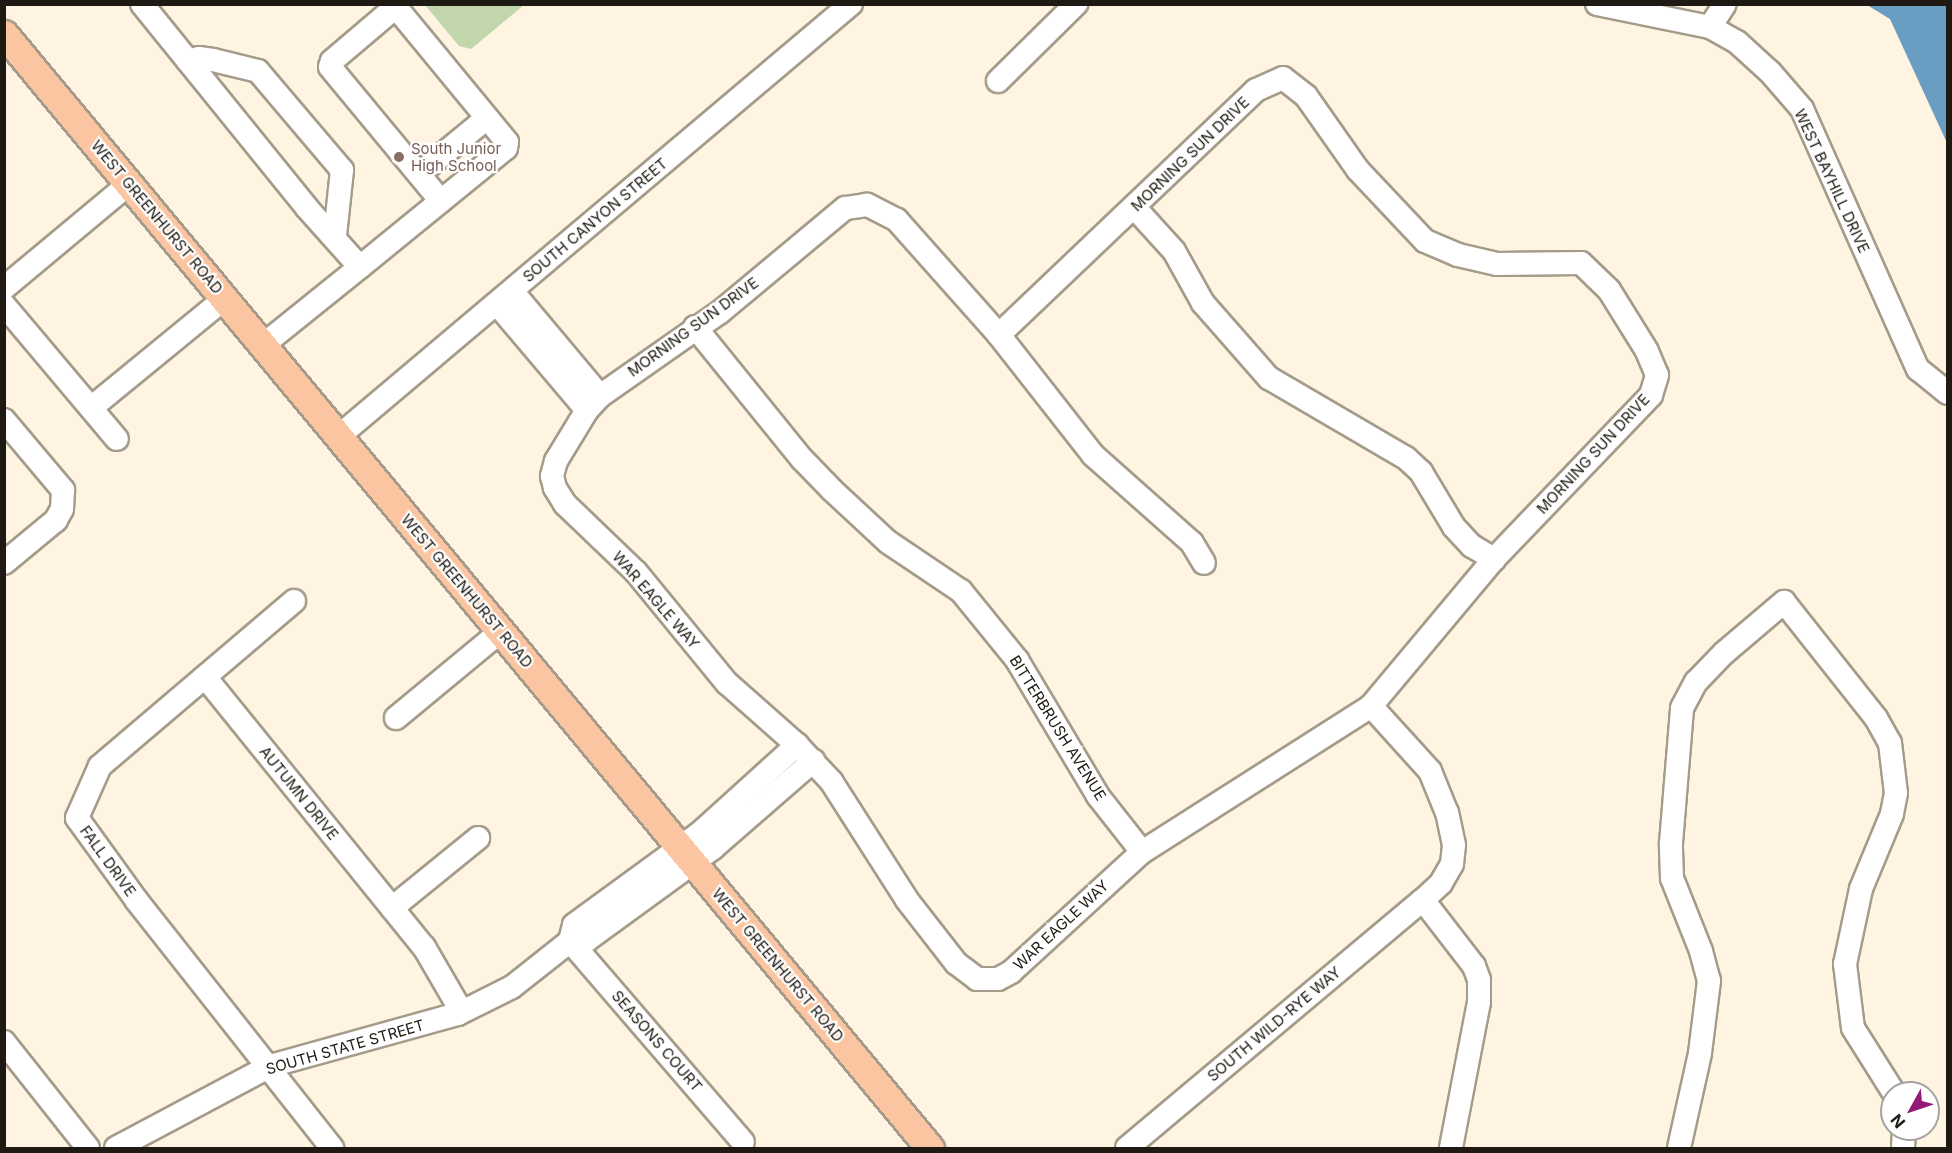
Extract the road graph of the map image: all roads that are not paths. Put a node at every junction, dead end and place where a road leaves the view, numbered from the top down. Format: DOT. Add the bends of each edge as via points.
graph roads {
  1 [pos="142,4"];
  2 [pos="851,4"];
  3 [pos="1076,4"];
  4 [pos="1597,4"];
  5 [pos="1725,4"];
  6 [pos="1710,27"];
  7 [pos="4,34"];
  8 [pos="188,61"];
  9 [pos="998,81"];
  10 [pos="487,118"];
  11 [pos="419,174"];
  12 [pos="129,184"];
  13 [pos="441,201"];
  14 [pos="1134,207"];
  15 [pos="335,236"];
  16 [pos="360,267"];
  17 [pos="4,288"];
  18 [pos="505,297"];
  19 [pos="224,299"];
  20 [pos="4,305"];
  21 [pos="695,327"];
  22 [pos="999,335"];
  23 [pos="263,345"];
  24 [pos="1947,393"];
  25 [pos="593,403"];
  26 [pos="91,408"];
  27 [pos="4,420"];
  28 [pos="339,436"];
  29 [pos="117,439"];
  30 [pos="1494,559"];
  31 [pos="4,563"];
  32 [pos="1204,564"];
  33 [pos="294,601"];
  34 [pos="501,631"];
  35 [pos="205,677"];
  36 [pos="1371,706"];
  37 [pos="396,718"];
  38 [pos="805,753"];
  39 [pos="478,838"];
  40 [pos="1142,852"];
  41 [pos="686,855"];
  42 [pos="1423,900"];
  43 [pos="392,908"];
  44 [pos="570,940"];
  45 [pos="458,1014"];
  46 [pos="4,1042"];
  47 [pos="270,1066"];
  48 [pos="1886,1081"];
  49 [pos="743,1142"];
  50 [pos="88,1149"];
  51 [pos="116,1149"];
  52 [pos="332,1149"];
  53 [pos="930,1149"];
  54 [pos="1126,1149"];
  55 [pos="1451,1149"];
  56 [pos="1679,1149"];
  1 -- 8 [label="street"];
  2 -- 18 [label="street, SOUTH CANYON STREET"];
  3 -- 9 [label="street"];
  4 -- 6 [label="street, WEST BAYHILL DRIVE"];
  5 -- 6 [label="street"];
  6 -- 24 [label="street, WEST BAYHILL DRIVE" via="1737,42 1802,109 1918,369"];
  7 -- 12 [label="main road, WEST GREENHURST ROAD"];
  8 -- 15 [label="street" via="307,208"];
  8 -- 15 [label="street" via="213,60 258,71 342,170"];
  10 -- 11 [label="street"];
  10 -- 11 [label="street" via="399,11 392,10 332,61 330,67"];
  10 -- 13 [label="street" via="507,142 506,148"];
  11 -- 13 [label="street"];
  12 -- 17 [label="street"];
  12 -- 19 [label="main road, WEST GREENHURST ROAD"];
  13 -- 16 [label="street"];
  14 -- 22 [label="street, MORNING SUN DRIVE"];
  14 -- 30 [label="street" via="1174,251 1203,303 1269,378 1406,458 1421,472 1454,527 1472,546"];
  14 -- 30 [label="street, MORNING SUN DRIVE" via="1256,90 1283,78 1306,96 1358,170 1425,241 1458,255 1497,264 1581,263 1609,290 1650,359 1656,375 1651,395"];
  15 -- 16 [label="street"];
  16 -- 23 [label="street"];
  18 -- 25 [label="street"];
  18 -- 28 [label="street, SOUTH CANYON STREET"];
  19 -- 23 [label="main road, WEST GREENHURST ROAD"];
  19 -- 26 [label="street"];
  20 -- 26 [label="street"];
  21 -- 22 [label="street, MORNING SUN DRIVE" via="720,312 845,208 867,205 897,220"];
  21 -- 25 [label="street, MORNING SUN DRIVE"];
  21 -- 40 [label="street, BITTERBRUSH AVENUE" via="802,459 832,490 888,542 962,591 1017,660 1098,796"];
  22 -- 32 [label="street" via="1093,455 1192,543"];
  23 -- 28 [label="main road, WEST GREENHURST ROAD"];
  25 -- 38 [label="street, WAR EAGLE WAY" via="556,461 552,476 555,488 565,504 636,572 728,683"];
  26 -- 29 [label="street"];
  27 -- 31 [label="street" via="63,490 62,509 56,520"];
  28 -- 34 [label="main road, WEST GREENHURST ROAD"];
  30 -- 36 [label="street, MORNING SUN DRIVE"];
  33 -- 35 [label="street, FALL DRIVE"];
  34 -- 37 [label="street"];
  34 -- 41 [label="main road, WEST GREENHURST ROAD"];
  35 -- 43 [label="street, AUTUMN DRIVE"];
  35 -- 47 [label="street, FALL DRIVE" via="100,766 77,818 137,901"];
  36 -- 40 [label="street, WAR EAGLE WAY"];
  36 -- 42 [label="street" via="1430,771 1447,813 1454,845 1452,864 1441,883"];
  38 -- 40 [label="street, WAR EAGLE WAY" via="850,807 933,935 956,963 977,980 998,979 1011,972"];
  38 -- 41 [label="street" via="709,825"];
  39 -- 43 [label="street"];
  41 -- 44 [label="street, SOUTH STATE STREET" via="574,925"];
  41 -- 53 [label="main road, WEST GREENHURST ROAD"];
  42 -- 54 [label="street, SOUTH WILD-RYE WAY"];
  42 -- 55 [label="street" via="1474,966 1479,980 1479,1002"];
  43 -- 45 [label="street, AUTUMN DRIVE" via="424,947 457,1004"];
  44 -- 45 [label="street, SOUTH STATE STREET" via="512,987"];
  44 -- 49 [label="street, SEASONS COURT"];
  45 -- 47 [label="street, SOUTH STATE STREET"];
  46 -- 50 [label="street"];
  47 -- 51 [label="street, SOUTH STATE STREET"];
  47 -- 52 [label="street, FALL DRIVE"];
  48 -- 56 [label="street" via="1853,1028 1845,964 1861,889 1892,814 1896,792 1890,743 1876,718 1784,602 1696,682 1682,708 1671,843 1672,878 1709,981 1700,1053"];
}
